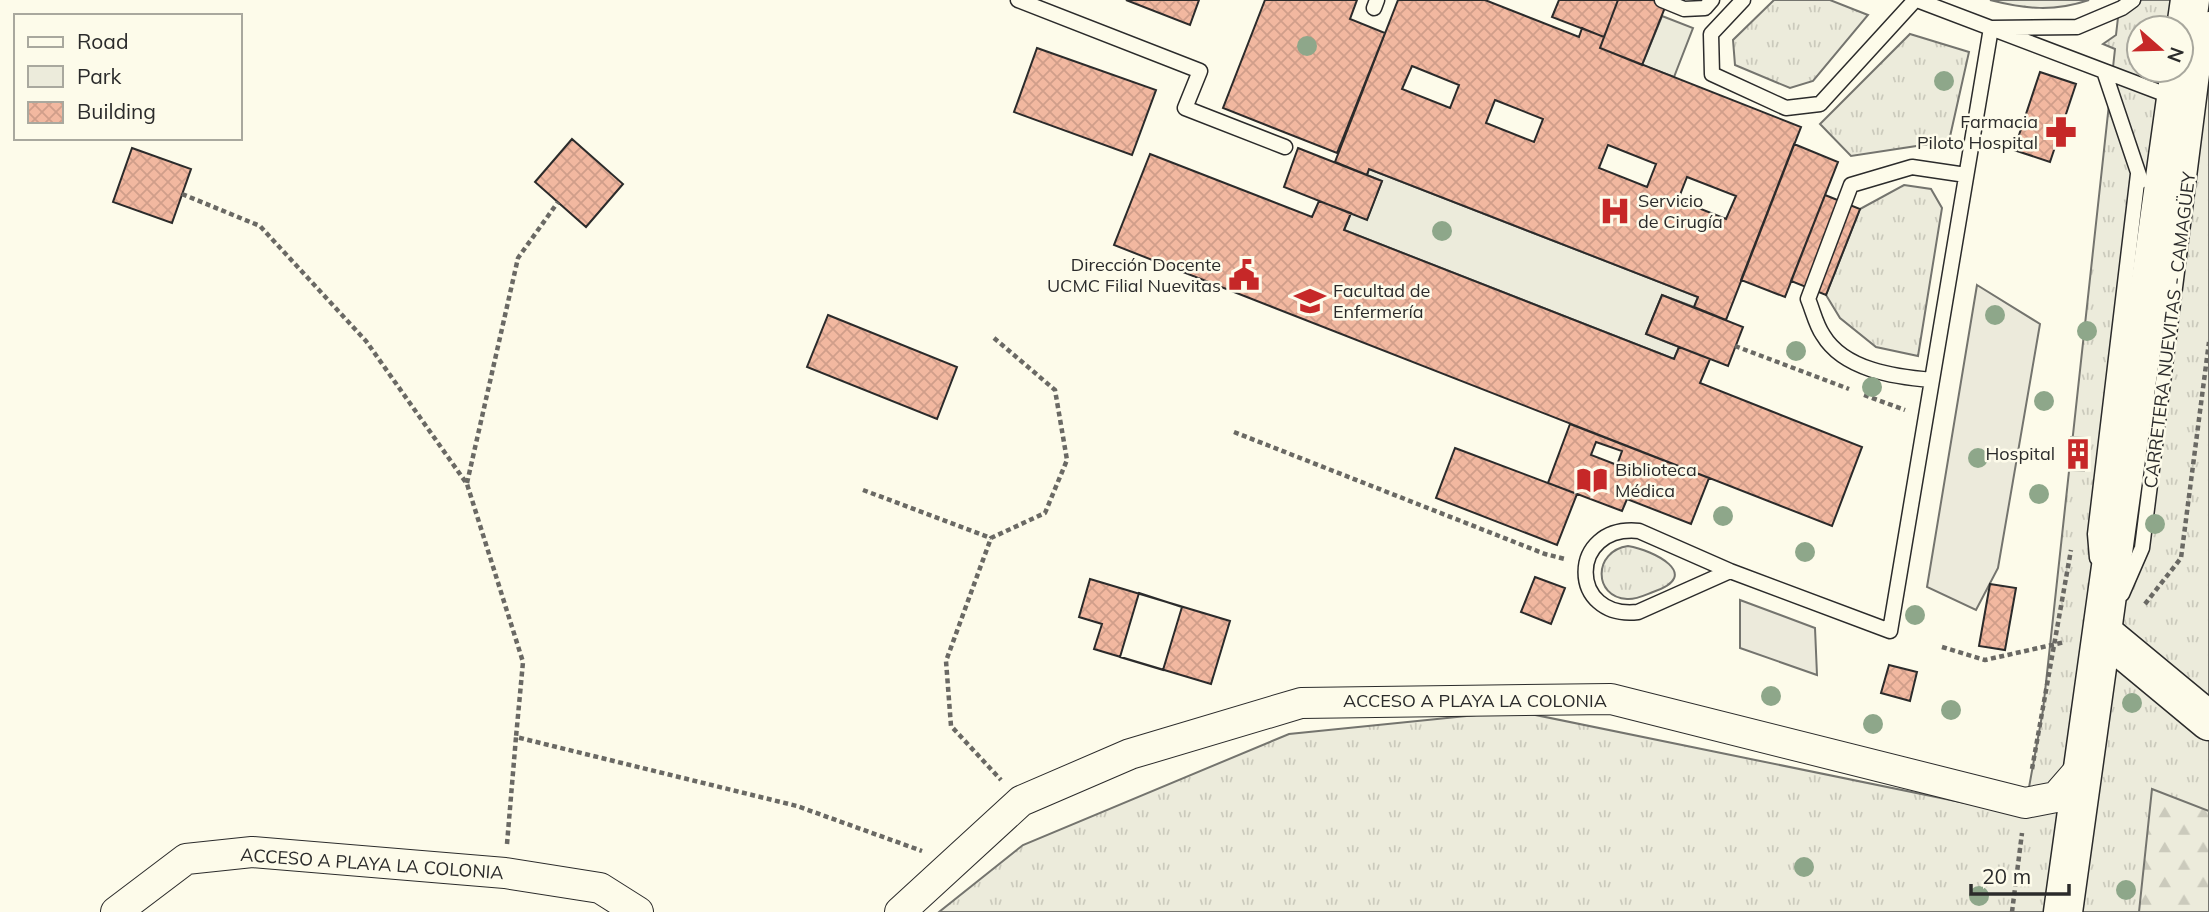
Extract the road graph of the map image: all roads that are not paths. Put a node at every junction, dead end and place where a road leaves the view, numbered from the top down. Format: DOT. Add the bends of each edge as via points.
graph roads {
  1 [pos="1018,0"];
  2 [pos="1662,0"];
  3 [pos="1712,0"];
  4 [pos="1743,0"];
  5 [pos="1916,0"];
  6 [pos="2133,0"];
  7 [pos="2209,19"];
  8 [pos="1991,28"];
  9 [pos="2104,71"];
  10 [pos="2125,73"];
  11 [pos="2178,84"];
  12 [pos="1285,147"];
  13 [pos="2138,174"];
  14 [pos="1966,175"];
  15 [pos="2158,232"];
  16 [pos="1932,380"];
  17 [pos="1730,571"];
  18 [pos="2116,643"];
  19 [pos="2209,721"];
  20 [pos="2083,766"];
  21 [pos="117,912"];
  22 [pos="638,912"];
  23 [pos="900,912"];
  24 [pos="2063,912"];
  1 -- 12 [label="lane" via="1200,71 1185,108"];
  2 -- 3 [label="lane" via="1684,9 1705,8"];
  4 -- 5 [label="lane" via="1711,34 1712,74 1786,108 1820,104"];
  5 -- 8 [label="lane"];
  6 -- 8 [label="lane" via="2077,27"];
  7 -- 18 [label="lane, CARRETERA NUEVITAS - CAMAGÜEY" via="2142,548"];
  8 -- 9 [label="lane"];
  8 -- 14 [label="lane"];
  9 -- 10 [label="lane"];
  9 -- 13 [label="lane"];
  11 -- 15 [label="main road, CARRETERA NUEVITAS - CAMAGÜEY"];
  13 -- 15 [label="lane"];
  13 -- 18 [label="lane" via="2095,534"];
  14 -- 16 [label="lane"];
  14 -- 16 [label="lane" via="1912,167 1851,185 1808,299 1823,336 1843,357 1894,377"];
  15 -- 18 [label="main road, CARRETERA NUEVITAS - CAMAGÜEY"];
  16 -- 17 [label="lane" via="1890,631"];
  17 -- 17 [label="lane" via="1625,529 1611,532 1591,551 1586,579 1599,603 1624,614"];
  18 -- 19 [label="main road"];
  18 -- 20 [label="main road, CARRETERA NUEVITAS - CAMAGÜEY"];
  20 -- 23 [label="street, ACCESO A PLAYA LA COLONIA" via="2056,797 2025,803 1611,699 1301,703 1130,754 1021,801"];
  20 -- 24 [label="main road, CARRETERA NUEVITAS - CAMAGÜEY"];
  21 -- 22 [label="street, ACCESO A PLAYA LA COLONIA" via="186,859 252,852 505,873 600,888"];
}
